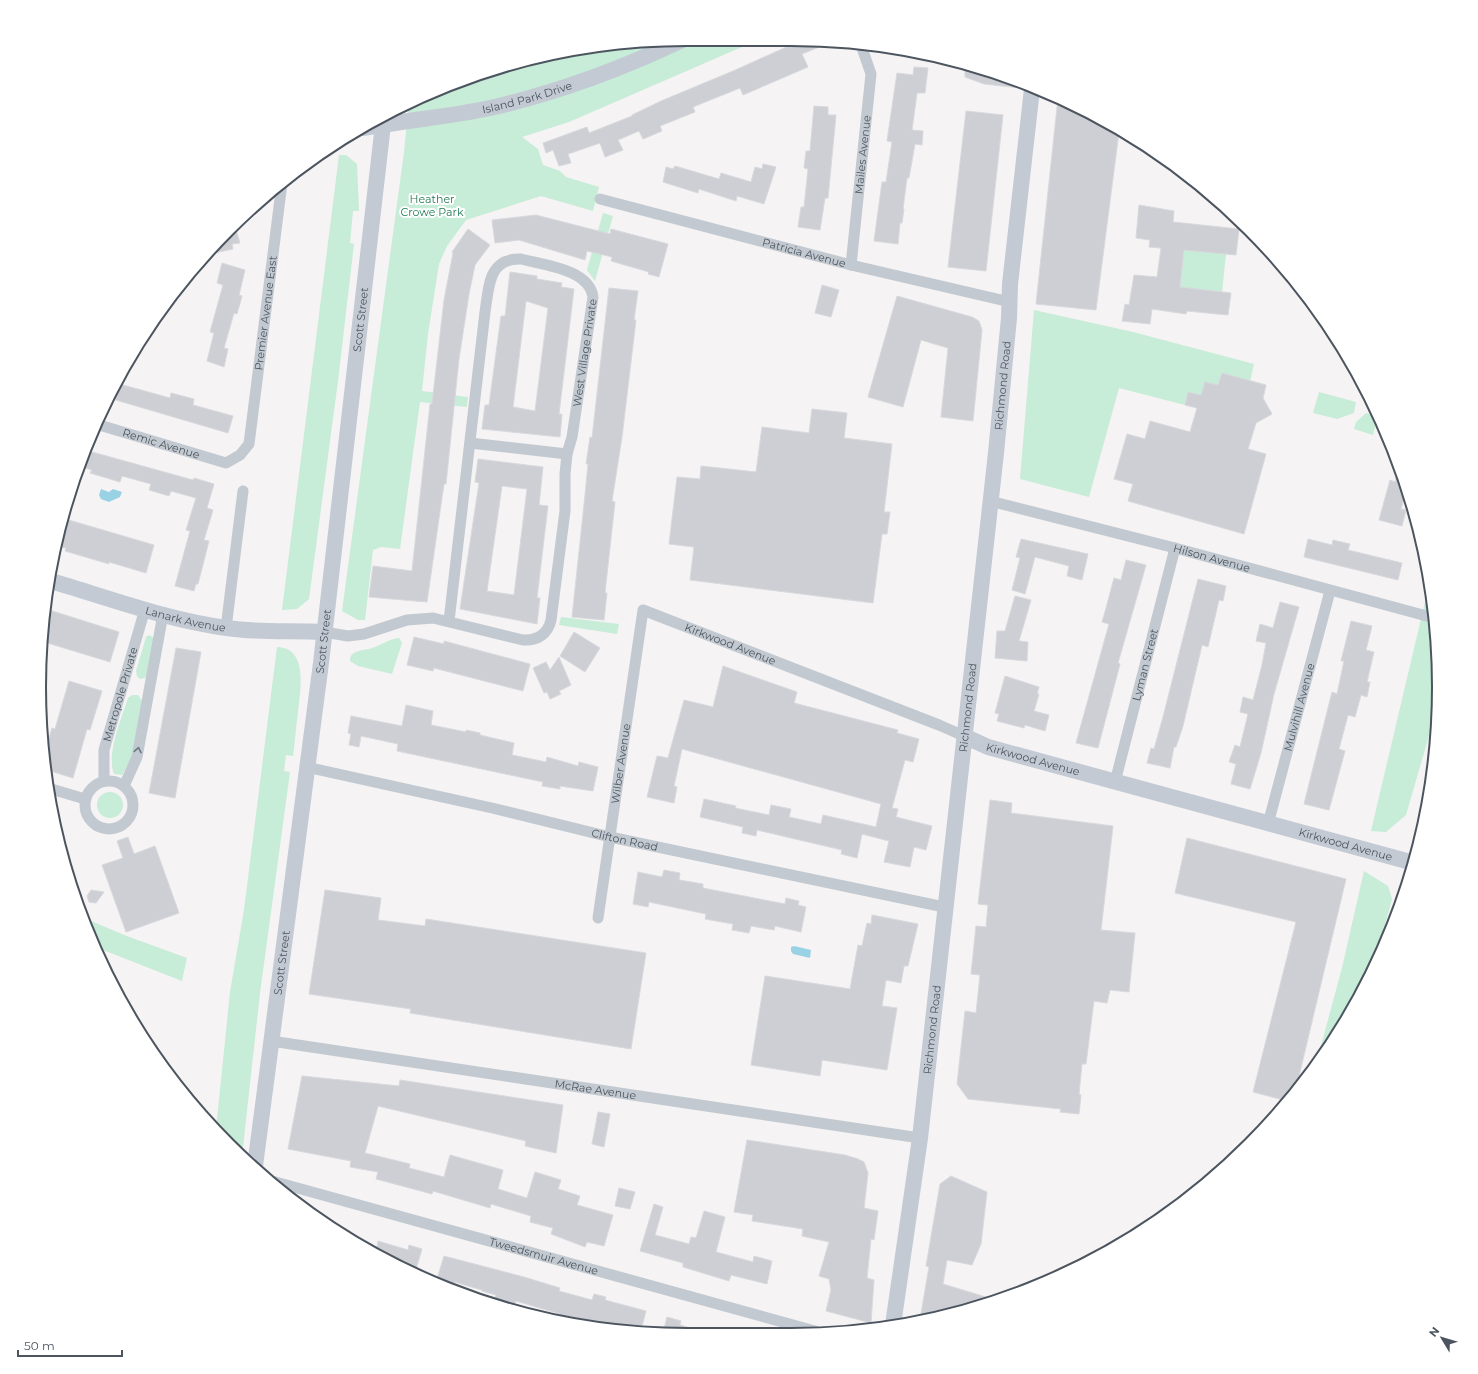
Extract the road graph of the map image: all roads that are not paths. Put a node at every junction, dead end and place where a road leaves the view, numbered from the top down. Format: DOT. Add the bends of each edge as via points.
graph roads {
  1 [pos="668,46"];
  2 [pos="862,50"];
  3 [pos="1032,93"];
  4 [pos="389,119"];
  5 [pos="384,122"];
  6 [pos="281,191"];
  7 [pos="600,200"];
  8 [pos="851,266"];
  9 [pos="1010,302"];
  10 [pos="102,426"];
  11 [pos="470,443"];
  12 [pos="567,454"];
  13 [pos="226,463"];
  14 [pos="243,491"];
  15 [pos="990,501"];
  16 [pos="1175,548"];
  17 [pos="55,582"];
  18 [pos="1330,591"];
  19 [pos="145,609"];
  20 [pos="643,610"];
  21 [pos="163,614"];
  22 [pos="1428,617"];
  23 [pos="449,621"];
  24 [pos="234,629"];
  25 [pos="324,632"];
  26 [pos="964,736"];
  27 [pos="306,767"];
  28 [pos="104,781"];
  29 [pos="1115,782"];
  30 [pos="124,786"];
  31 [pos="54,790"];
  32 [pos="85,799"];
  33 [pos="1268,824"];
  34 [pos="610,837"];
  35 [pos="1408,861"];
  36 [pos="944,907"];
  37 [pos="598,918"];
  38 [pos="271,1041"];
  39 [pos="920,1138"];
  40 [pos="255,1160"];
  41 [pos="282,1184"];
  42 [pos="894,1320"];
  43 [pos="803,1328"];
  1 -- 4 [label="main road, Island Park Drive" via="556,91 490,108"];
  2 -- 8 [label="street, Mailes Avenue" via="870,74"];
  3 -- 9 [label="main road, Richmond Road"];
  5 -- 25 [label="main road, Scott Street"];
  6 -- 13 [label="street, Premier Avenue East" via="249,444 240,455"];
  7 -- 8 [label="street, Patricia Avenue"];
  8 -- 9 [label="street, Patricia Avenue"];
  9 -- 15 [label="main road, Richmond Road"];
  10 -- 13 [label="street, Remic Avenue"];
  11 -- 12 [label="street"];
  11 -- 12 [label="street, West Village Private" via="485,312 492,278 495,270 506,259 520,259 572,272 584,279 592,290 572,437"];
  11 -- 23 [label="street, West Village Private"];
  12 -- 23 [label="street, West Village Private" via="565,511 552,620 546,631 536,639 524,640"];
  14 -- 24 [label="street"];
  15 -- 16 [label="street, Hilson Avenue"];
  15 -- 26 [label="main road, Richmond Road"];
  16 -- 18 [label="street, Hilson Avenue"];
  16 -- 29 [label="street, Lyman Street"];
  17 -- 19 [label="main road, Lanark Avenue"];
  18 -- 22 [label="street, Hilson Avenue"];
  18 -- 33 [label="street, Mulvihill Avenue"];
  19 -- 21 [label="main road, Lanark Avenue"];
  19 -- 28 [label="street, Metropole Private" via="104,750"];
  20 -- 26 [label="street, Kirkwood Avenue"];
  20 -- 34 [label="street, Wilber Avenue"];
  21 -- 24 [label="main road, Lanark Avenue"];
  30 -- 21 [label="street, one-way" via="137,757"];
  23 -- 25 [label="street, West Village Private" via="433,618 407,620 376,631 348,636"];
  24 -- 25 [label="main road, Lanark Avenue"];
  25 -- 27 [label="main road, Scott Street"];
  26 -- 29 [label="main road, Kirkwood Avenue" via="988,747"];
  26 -- 36 [label="main road, Richmond Road"];
  27 -- 34 [label="street, Clifton Road"];
  27 -- 38 [label="main road, Scott Street"];
  28 -- 30 [label="street"];
  28 -- 32 [label="street" via="92,788"];
  29 -- 33 [label="main road, Kirkwood Avenue"];
  30 -- 32 [label="street" via="132,796 133,809 128,821 117,828 105,829 93,824 85,812"];
  31 -- 32 [label="street"];
  33 -- 35 [label="main road, Kirkwood Avenue"];
  34 -- 36 [label="street, Clifton Road"];
  34 -- 37 [label="street, Wilber Avenue"];
  36 -- 39 [label="main road, Richmond Road"];
  38 -- 39 [label="street, McRae Avenue"];
  38 -- 40 [label="main road, Scott Street"];
  39 -- 42 [label="main road, Richmond Road"];
  41 -- 43 [label="street, Tweedsmuir Avenue"];
}
